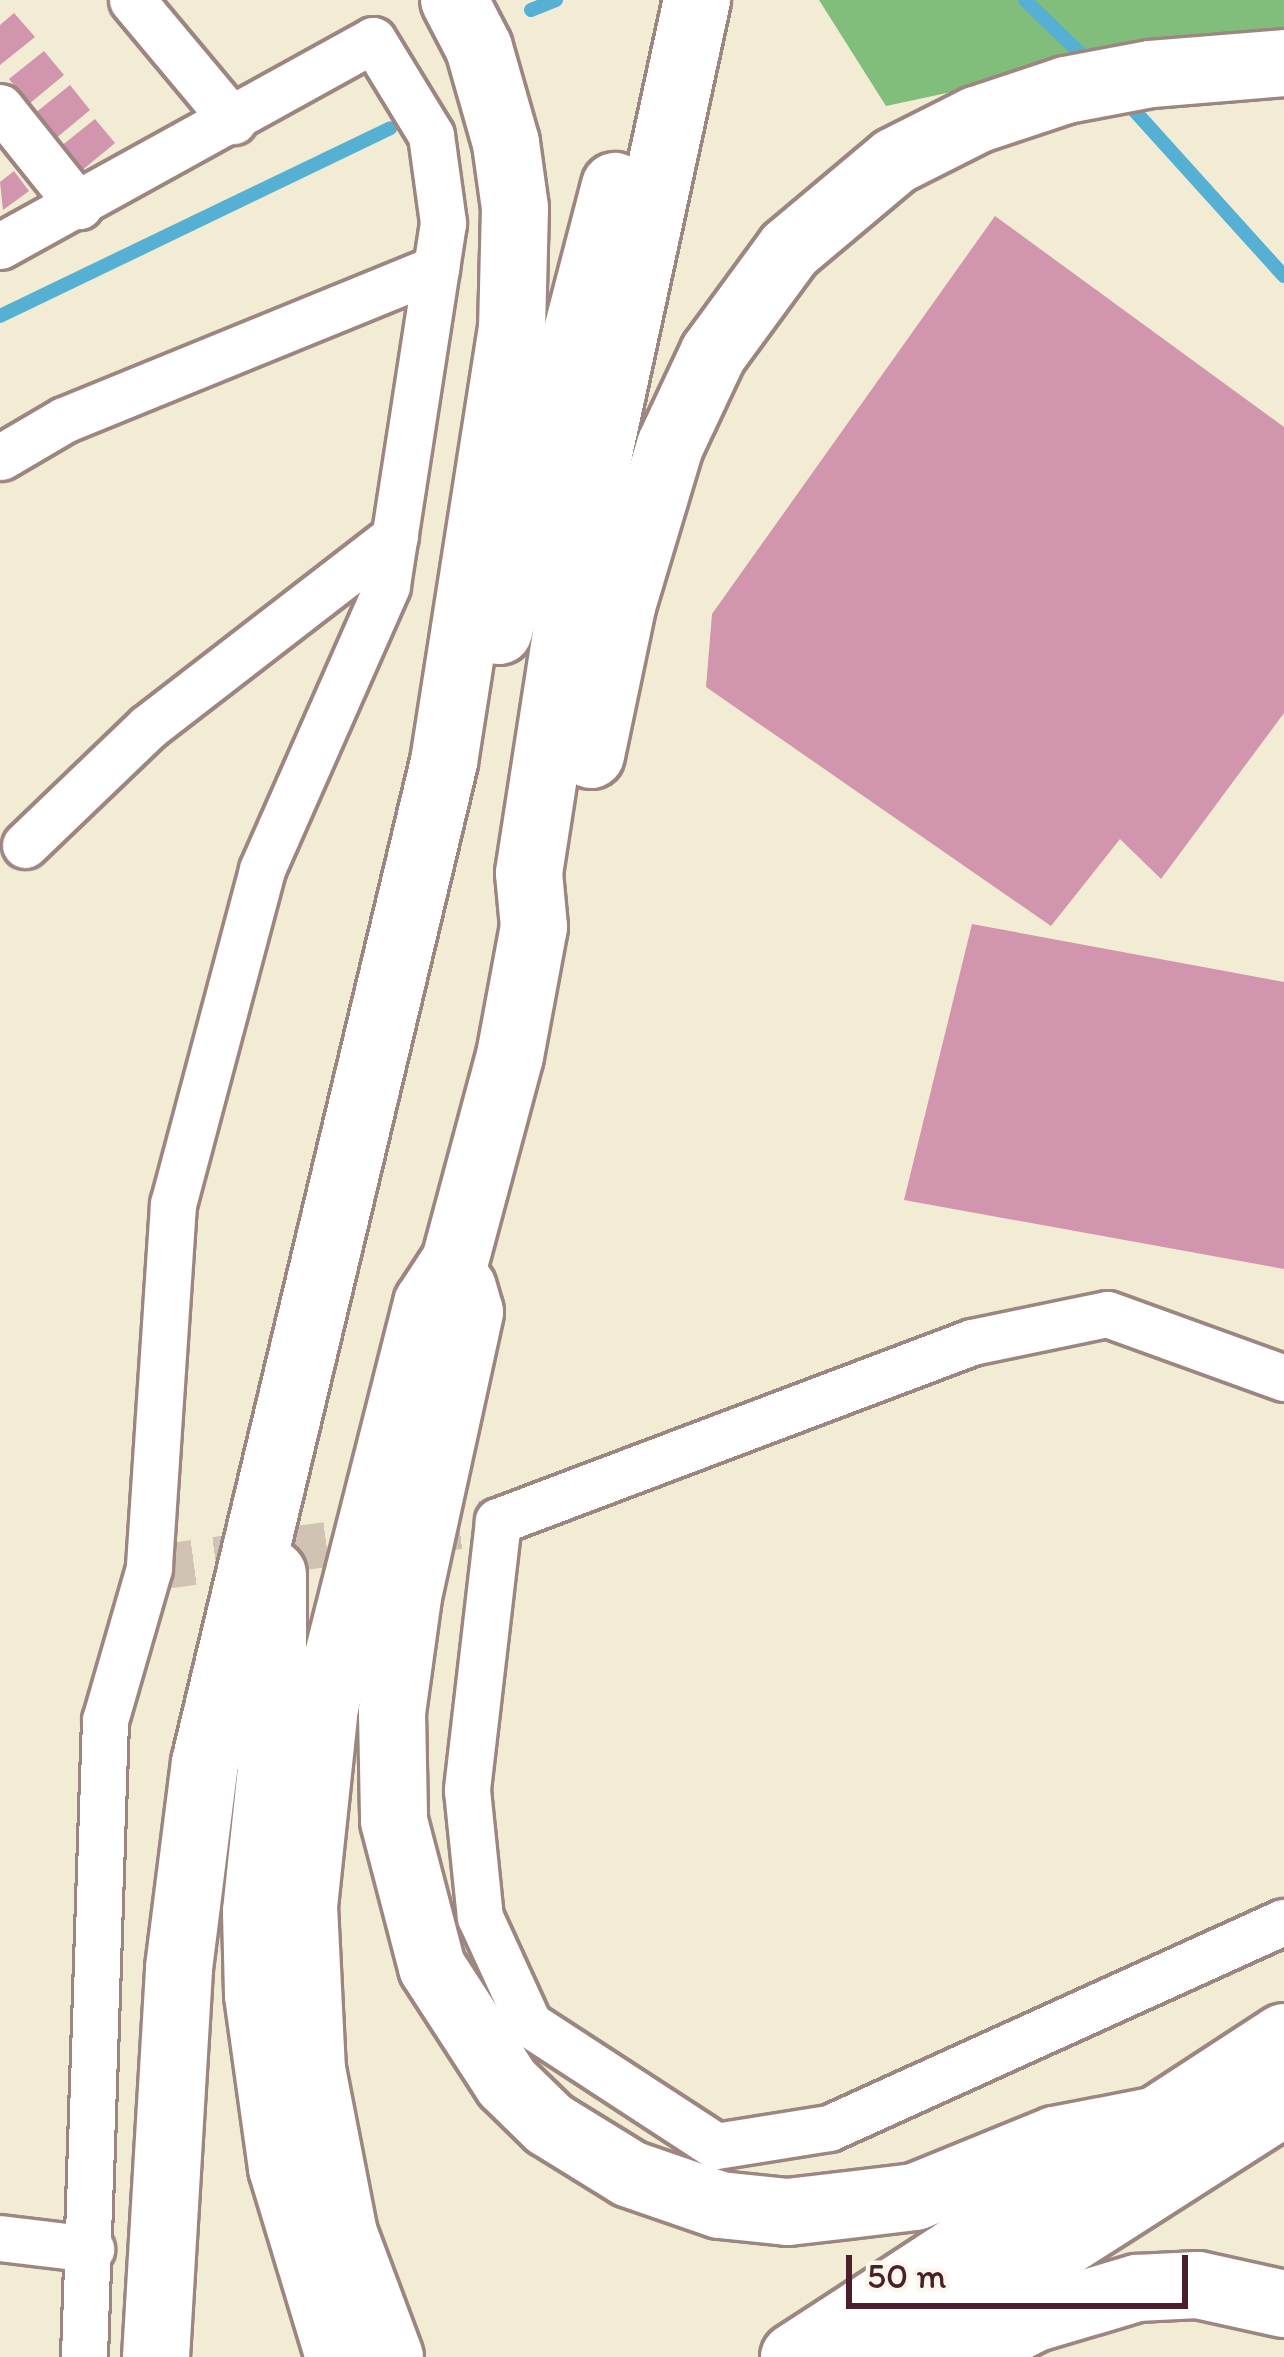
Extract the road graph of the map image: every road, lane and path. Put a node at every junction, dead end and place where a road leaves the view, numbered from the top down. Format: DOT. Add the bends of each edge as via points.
graph roads {
  1 [pos="132,0"];
  2 [pos="454,0"];
  3 [pos="654,0"];
  4 [pos="697,0"];
  5 [pos="1284,63"];
  6 [pos="0,107"];
  7 [pos="233,121"];
  8 [pos="79,206"];
  9 [pos="0,246"];
  10 [pos="436,268"];
  11 [pos="1,458"];
  12 [pos="395,536"];
  13 [pos="444,762"];
  14 [pos="25,844"];
  15 [pos="535,927"];
  16 [pos="455,1261"];
  17 [pos="1284,1378"];
  18 [pos="269,1486"];
  19 [pos="1284,1922"];
  20 [pos="1284,2037"];
  21 [pos="1284,2102"];
  22 [pos="1157,2120"];
  23 [pos="0,2238"];
  24 [pos="91,2249"];
  25 [pos="1284,2304"];
  26 [pos="84,2357"];
  27 [pos="156,2357"];
  28 [pos="339,2357"];
  29 [pos="390,2357"];
  30 [pos="794,2357"];
  31 [pos="886,2357"];
  32 [pos="960,2357"];
  1 -- 7 [label="street"];
  2 -- 13 [label="highway" via="479,48 506,143 517,266"];
  3 -- 13 [label="highway" via="621,166 510,606"];
  4 -- 15 [label="highway" via="581,536 529,873"];
  5 -- 15 [label="highway" via="1151,74 1066,90 976,120 896,161 836,204 749,298 670,446 622,606 570,874"];
  6 -- 8 [label="street"];
  7 -- 8 [label="street"];
  7 -- 10 [label="street" via="373,40 431,135 443,223"];
  8 -- 9 [label="street"];
  10 -- 11 [label="street" via="64,420"];
  10 -- 12 [label="street"];
  12 -- 14 [label="street" via="148,727"];
  12 -- 24 [label="street" via="387,586 262,870 173,1204 148,1568 105,1720"];
  13 -- 18 [label="highway"];
  15 -- 16 [label="highway"];
  16 -- 22 [label="highway" via="470,1312 407,1597 392,1712 394,1821 432,1967 497,2070 549,2124 630,2174 752,2210 875,2206 973,2178 1055,2140"];
  16 -- 29 [label="highway" via="428,1304 338,1650 304,1906 317,2116 344,2234"];
  17 -- 19 [label="street" via="1107,1314 972,1342 498,1521 466,1790 480,1917 530,2024 716,2146 830,2128"];
  18 -- 27 [label="highway" via="194,1837"];
  18 -- 28 [label="highway" via="275,1672 258,1995 282,2168"];
  20 -- 22 [label="highway"];
  21 -- 31 [label="highway"];
  22 -- 30 [label="highway"];
  23 -- 24 [label="street"];
  24 -- 26 [label="street"];
  25 -- 32 [label="highway" via="1198,2285 1137,2288 1033,2319"];
}
